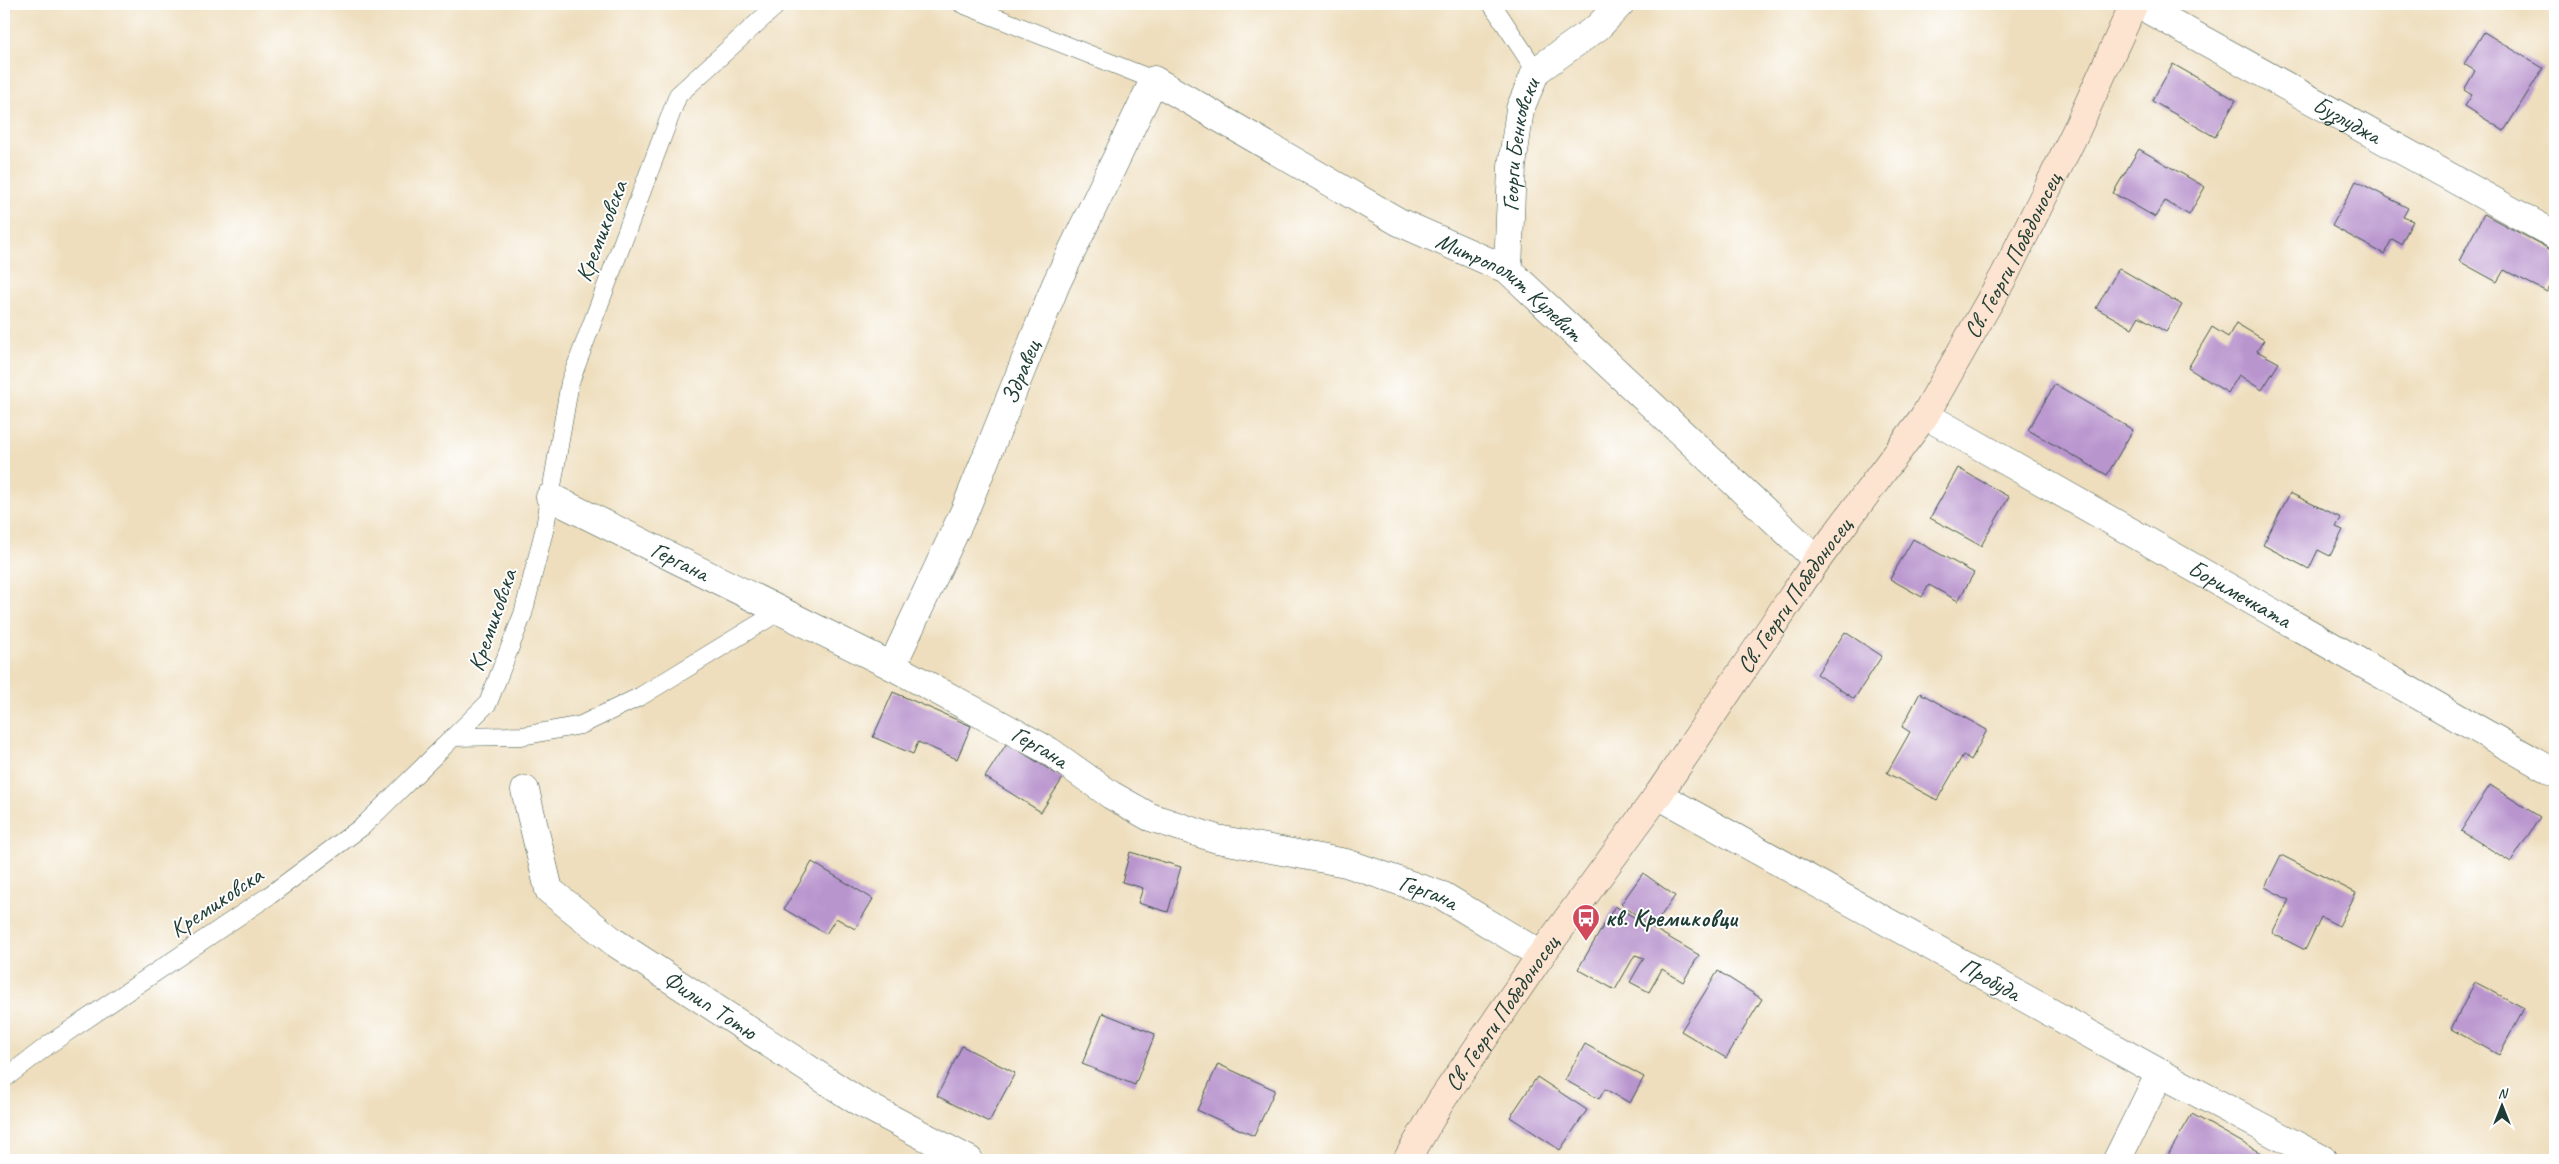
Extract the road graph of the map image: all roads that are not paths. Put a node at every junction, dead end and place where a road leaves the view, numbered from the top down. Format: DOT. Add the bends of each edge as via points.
graph roads {
  1 [pos="778,4"];
  2 [pos="962,4"];
  3 [pos="1492,4"];
  4 [pos="1620,4"];
  5 [pos="2134,4"];
  6 [pos="2138,4"];
  7 [pos="1536,71"];
  8 [pos="1154,80"];
  9 [pos="2555,235"];
  10 [pos="1508,270"];
  11 [pos="1925,415"];
  12 [pos="550,497"];
  13 [pos="1817,560"];
  14 [pos="780,611"];
  15 [pos="892,666"];
  16 [pos="453,737"];
  17 [pos="2555,773"];
  18 [pos="525,790"];
  19 [pos="1658,795"];
  20 [pos="1541,956"];
  21 [pos="2160,1073"];
  22 [pos="4,1079"];
  23 [pos="969,1160"];
  24 [pos="1407,1160"];
  25 [pos="2117,1160"];
  26 [pos="2324,1160"];
  1 -- 12 [label="lane, Кремиковска" via="678,95 570,382"];
  2 -- 8 [label="lane"];
  3 -- 7 [label="lane"];
  4 -- 7 [label="street, Георги Бенковски" via="1598,28"];
  5 -- 11 [label="street, Св. Георги Победоносец" via="2004,276"];
  6 -- 9 [label="street, Бузлуджа"];
  7 -- 10 [label="street, Георги Бенковски" via="1520,109"];
  8 -- 10 [label="street, Митрополит Кулевит" via="1399,222"];
  8 -- 15 [label="street, Здравец" via="1056,284 965,510"];
  10 -- 13 [label="street, Митрополит Кулевит"];
  11 -- 13 [label="street, Св. Георги Победоносец"];
  11 -- 17 [label="street, Боримечката"];
  12 -- 14 [label="street, Гергана"];
  12 -- 16 [label="lane, Кремиковска" via="523,614 488,703"];
  13 -- 19 [label="street, Св. Георги Победоносец"];
  14 -- 15 [label="street, Гергана"];
  14 -- 16 [label="lane" via="642,696 581,725 522,736"];
  15 -- 20 [label="street, Гергана" via="1048,751 1111,795 1150,816 1217,840 1346,863 1443,896"];
  16 -- 22 [label="lane, Кремиковска" via="363,826 270,895 51,1043"];
  18 -- 23 [label="street, Филип Тотю" via="549,890 614,942 856,1100"];
  19 -- 20 [label="street, Св. Георги Победоносец"];
  19 -- 21 [label="street, Пробуда"];
  20 -- 24 [label="street, Св. Георги Победоносец" via="1440,1101"];
  21 -- 25 [label="street"];
  21 -- 26 [label="street, Пробуда"];
}
